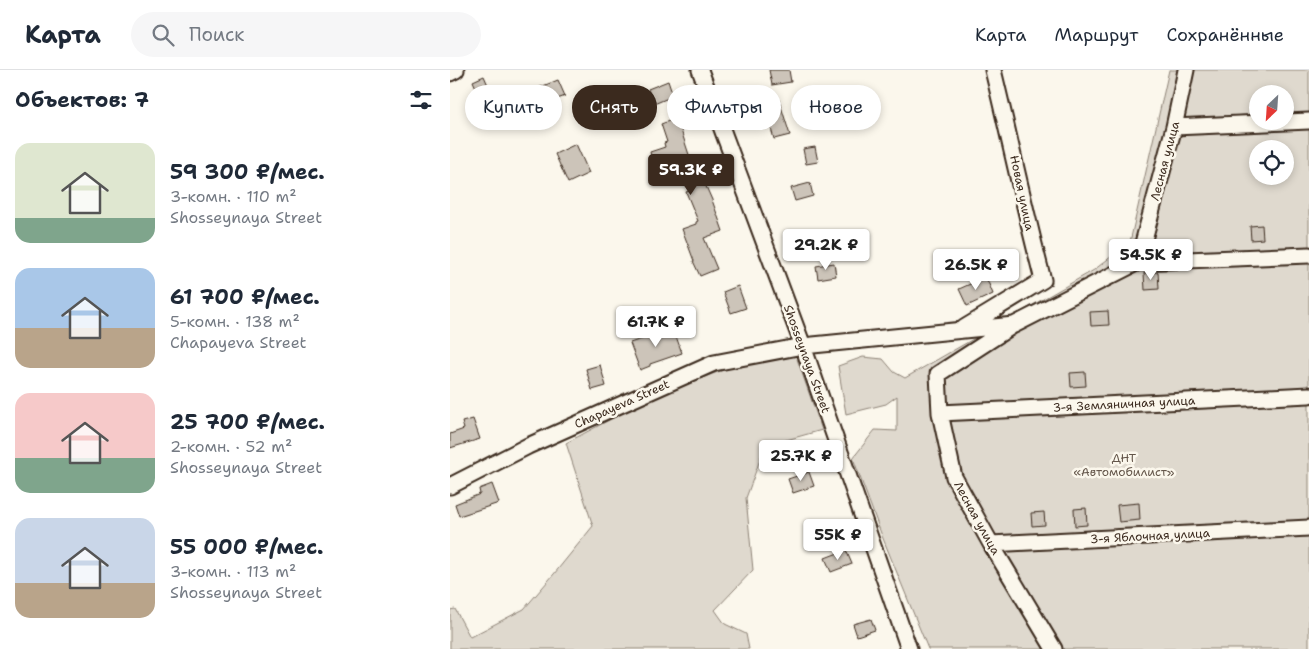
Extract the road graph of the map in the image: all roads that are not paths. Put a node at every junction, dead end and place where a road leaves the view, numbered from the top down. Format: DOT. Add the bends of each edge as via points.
graph roads {
  1 [pos="456,70"];
  2 [pos="700,70"];
  3 [pos="993,70"];
  4 [pos="1186,70"];
  5 [pos="450,73"];
  6 [pos="1309,122"];
  7 [pos="1174,127"];
  8 [pos="1309,255"];
  9 [pos="1138,262"];
  10 [pos="1014,325"];
  11 [pos="960,330"];
  12 [pos="803,346"];
  13 [pos="1309,395"];
  14 [pos="940,413"];
  15 [pos="450,486"];
  16 [pos="1309,528"];
  17 [pos="991,544"];
  18 [pos="909,649"];
  19 [pos="1054,649"];
  1 -- 5 [label="street"];
  2 -- 12 [label="street, Shosseynaya Street"];
  3 -- 11 [label="street, Новая улица" via="1043,280"];
  4 -- 7 [label="street, Лесная улица"];
  6 -- 7 [label="street"];
  7 -- 9 [label="street, Лесная улица"];
  8 -- 9 [label="street"];
  9 -- 10 [label="street, Лесная улица"];
  10 -- 11 [label="street, Лесная улица"];
  10 -- 14 [label="street, Лесная улица" via="938,374"];
  11 -- 12 [label="street, Лесная улица"];
  12 -- 15 [label="street, Chapayeva Street" via="714,363 528,446"];
  12 -- 18 [label="street, Shosseynaya Street"];
  13 -- 14 [label="street, 3-я Земляничная улица"];
  14 -- 17 [label="street, Лесная улица" via="954,477"];
  16 -- 17 [label="street, 3-я Яблочная улица"];
  17 -- 19 [label="street, Лесная улица"];
}
